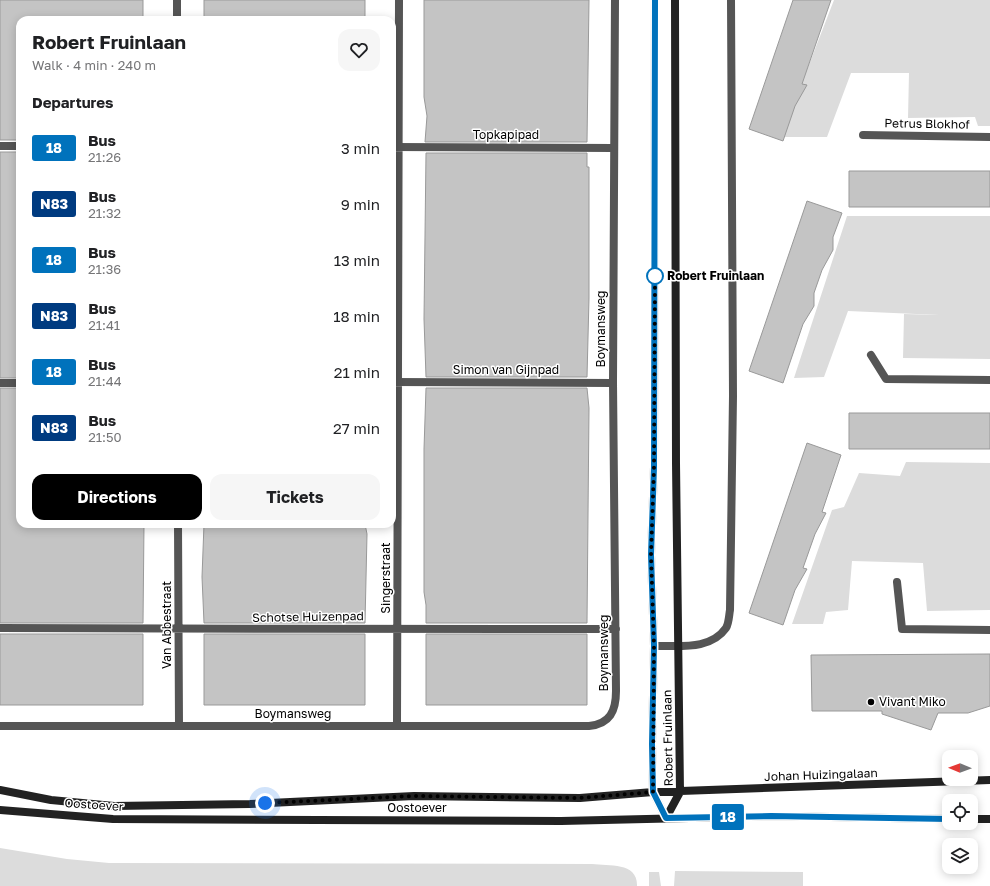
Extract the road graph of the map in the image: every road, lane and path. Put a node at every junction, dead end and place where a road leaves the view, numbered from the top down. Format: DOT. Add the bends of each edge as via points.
graph roads {
  1 [pos="177,0"];
  2 [pos="400,0"];
  3 [pos="614,0"];
  4 [pos="655,0"];
  5 [pos="675,0"];
  6 [pos="730,0"];
  7 [pos="177,16"];
  8 [pos="396,118"];
  9 [pos="863,135"];
  10 [pos="990,137"];
  11 [pos="0,146"];
  12 [pos="16,146"];
  13 [pos="396,147"];
  14 [pos="613,148"];
  15 [pos="871,355"];
  16 [pos="990,380"];
  17 [pos="396,382"];
  18 [pos="0,383"];
  19 [pos="16,383"];
  20 [pos="614,383"];
  21 [pos="396,464"];
  22 [pos="178,528"];
  23 [pos="897,582"];
  24 [pos="0,628"];
  25 [pos="398,628"];
  26 [pos="616,629"];
  27 [pos="179,630"];
  28 [pos="990,630"];
  29 [pos="678,645"];
  30 [pos="654,646"];
  31 [pos="179,725"];
  32 [pos="0,726"];
  33 [pos="397,726"];
  34 [pos="990,780"];
  35 [pos="0,790"];
  36 [pos="653,792"];
  37 [pos="680,792"];
  38 [pos="0,810"];
  39 [pos="666,818"];
  40 [pos="942,819"];
  41 [pos="978,819"];
  42 [pos="990,819"];
  1 -- 7 [label="street"];
  2 -- 8 [label="street"];
  3 -- 14 [label="street, Boymansweg"];
  4 -- 30 [label="main road, Robert Fruinlaan" via="654,459 651,555"];
  5 -- 29 [label="main road, Robert Fruinlaan"];
  6 -- 29 [label="street" via="733,396 730,610 726,627 709,642 695,646"];
  9 -- 10 [label="street, Petrus Blokhof"];
  11 -- 12 [label="street"];
  13 -- 14 [label="street, Topkapipad"];
  14 -- 20 [label="street, Boymansweg"];
  15 -- 16 [label="street" via="886,378"];
  17 -- 20 [label="street, Simon van Gijnpad"];
  18 -- 19 [label="street"];
  20 -- 26 [label="street, Boymansweg"];
  21 -- 25 [label="street, Singerstraat"];
  22 -- 27 [label="street, Van Abbestraat"];
  23 -- 28 [label="street" via="902,629"];
  24 -- 27 [label="street, Schotse Huizenpad"];
  25 -- 26 [label="street, Schotse Huizenpad"];
  25 -- 27 [label="street, Schotse Huizenpad"];
  25 -- 33 [label="street, Singerstraat"];
  26 -- 33 [label="street, Boymansweg" via="616,698 610,716 603,723 589,726"];
  27 -- 31 [label="street, Van Abbestraat"];
  29 -- 30 [label="street"];
  29 -- 37 [label="main road, Robert Fruinlaan"];
  30 -- 36 [label="main road, Robert Fruinlaan"];
  31 -- 32 [label="street, Boymansweg"];
  31 -- 33 [label="street, Boymansweg"];
  34 -- 37 [label="main road, Johan Huizingalaan"];
  35 -- 36 [label="main road, Oostoever" via="50,800 114,806 250,804 414,796 580,798"];
  36 -- 37 [label="main road, Johan Huizingalaan"];
  36 -- 39 [label="main road, Robert Fruinlaan"];
  37 -- 39 [label="main road, Robert Fruinlaan"];
  38 -- 39 [label="main road, Oostoever" via="121,819"];
  39 -- 40 [label="main road" via="771,816"];
  41 -- 42 [label="main road"];
}
